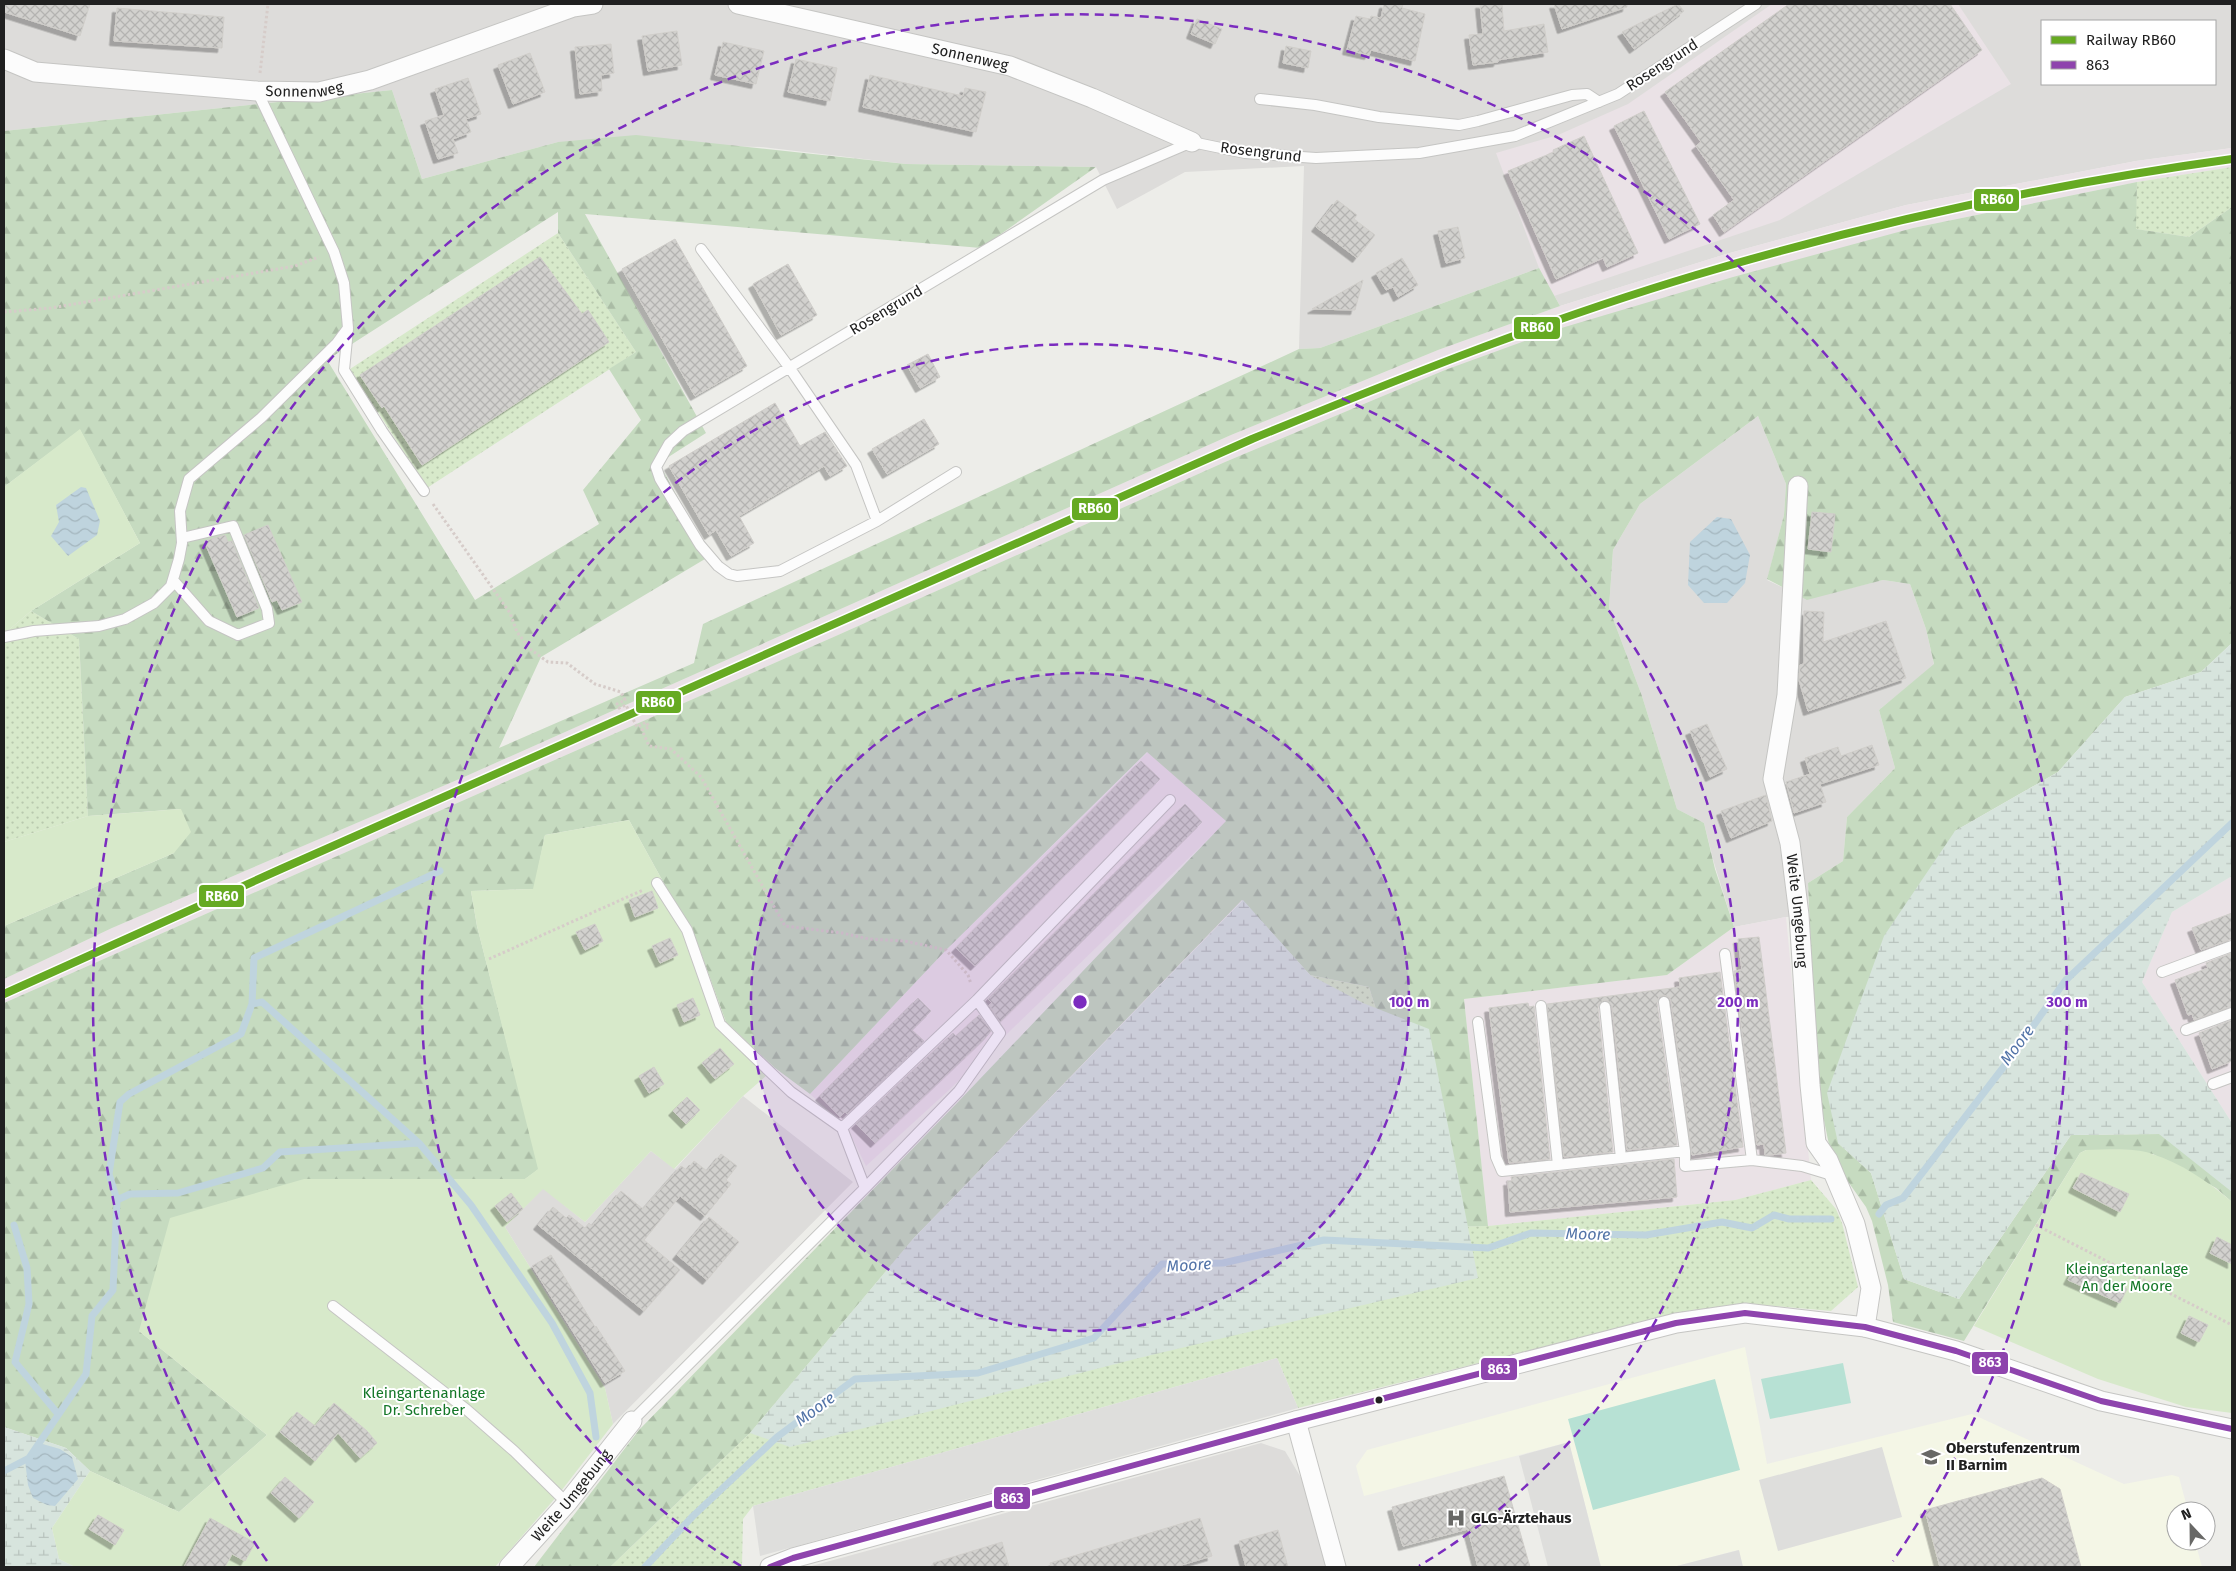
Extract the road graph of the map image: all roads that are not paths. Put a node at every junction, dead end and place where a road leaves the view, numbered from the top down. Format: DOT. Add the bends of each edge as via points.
graph roads {
  1 [pos="593,4"];
  2 [pos="738,4"];
  3 [pos="1756,4"];
  4 [pos="4,59"];
  5 [pos="257,91"];
  6 [pos="1260,98"];
  7 [pos="1599,102"];
  8 [pos="1192,142"];
  9 [pos="701,249"];
  10 [pos="348,328"];
  11 [pos="789,367"];
  12 [pos="956,472"];
  13 [pos="1798,486"];
  14 [pos="424,491"];
  15 [pos="877,521"];
  16 [pos="182,538"];
  17 [pos="172,580"];
  18 [pos="4,637"];
  19 [pos="1170,800"];
  20 [pos="657,883"];
  21 [pos="2232,946"];
  22 [pos="1725,954"];
  23 [pos="2162,972"];
  24 [pos="977,1000"];
  25 [pos="1664,1002"];
  26 [pos="1541,1006"];
  27 [pos="1605,1007"];
  28 [pos="2232,1013"];
  29 [pos="1478,1022"];
  30 [pos="2186,1030"];
  31 [pos="2232,1077"];
  32 [pos="2213,1084"];
  33 [pos="842,1128"];
  34 [pos="1685,1151"];
  35 [pos="1621,1158"];
  36 [pos="1752,1160"];
  37 [pos="1558,1165"];
  38 [pos="1836,1176"];
  39 [pos="864,1188"];
  40 [pos="333,1306"];
  41 [pos="1865,1327"];
  42 [pos="632,1421"];
  43 [pos="1296,1421"];
  44 [pos="2232,1430"];
  45 [pos="567,1503"];
  46 [pos="509,1567"];
  47 [pos="770,1567"];
  48 [pos="1336,1567"];
  1 -- 5 [label="street, Sonnenweg" via="574,6 370,80 319,92"];
  2 -- 8 [label="street, Sonnenweg" via="1010,66"];
  3 -- 7 [label="lane, Rosengrund" via="1618,94"];
  4 -- 5 [label="street, Sonnenweg" via="35,72"];
  5 -- 10 [label="lane" via="334,252 344,283"];
  6 -- 7 [label="lane" via="1378,117 1459,125 1572,95 1587,94"];
  7 -- 8 [label="lane, Rosengrund" via="1515,136 1419,153 1316,158 1245,153"];
  8 -- 11 [label="lane, Rosengrund" via="1103,180"];
  9 -- 11 [label="lane"];
  10 -- 14 [label="lane" via="344,370"];
  10 -- 16 [label="lane" via="260,418 188,479 180,511"];
  11 -- 15 [label="lane" via="856,465"];
  11 -- 15 [label="lane, Rosengrund" via="683,431 669,444 656,467 660,478 700,545 718,566 737,576 780,571"];
  12 -- 15 [label="lane"];
  13 -- 38 [label="street, Weite Umgebung" via="1788,695 1773,779 1790,843 1799,915 1816,1143"];
  16 -- 17 [label="lane"];
  16 -- 17 [label="lane" via="233,526 267,609 269,623 238,635 209,621"];
  17 -- 18 [label="lane" via="171,586 154,603 125,619 99,626 34,631"];
  19 -- 24 [label="lane"];
  20 -- 33 [label="lane" via="686,930 720,1024 792,1092"];
  21 -- 23 [label="lane"];
  22 -- 36 [label="lane"];
  24 -- 33 [label="lane"];
  24 -- 39 [label="lane" via="1000,1033 959,1091"];
  25 -- 34 [label="lane"];
  26 -- 37 [label="lane"];
  27 -- 35 [label="lane"];
  28 -- 30 [label="lane"];
  29 -- 37 [label="lane" via="1496,1158 1502,1171"];
  31 -- 32 [label="lane"];
  33 -- 39 [label="lane"];
  34 -- 35 [label="lane"];
  34 -- 36 [label="lane" via="1686,1166"];
  35 -- 37 [label="lane"];
  36 -- 38 [label="lane" via="1802,1166"];
  38 -- 41 [label="street, Weite Umgebung" via="1855,1224 1871,1288"];
  39 -- 42 [label="lane"];
  40 -- 45 [label="lane" via="467,1410"];
  41 -- 43 [label="street" via="1745,1313 1676,1324"];
  41 -- 44 [label="street" via="1956,1351 2101,1401"];
  42 -- 45 [label="street, Weite Umgebung"];
  43 -- 47 [label="street" via="792,1558"];
  43 -- 48 [label="street"];
  45 -- 46 [label="street, Weite Umgebung"];
}
